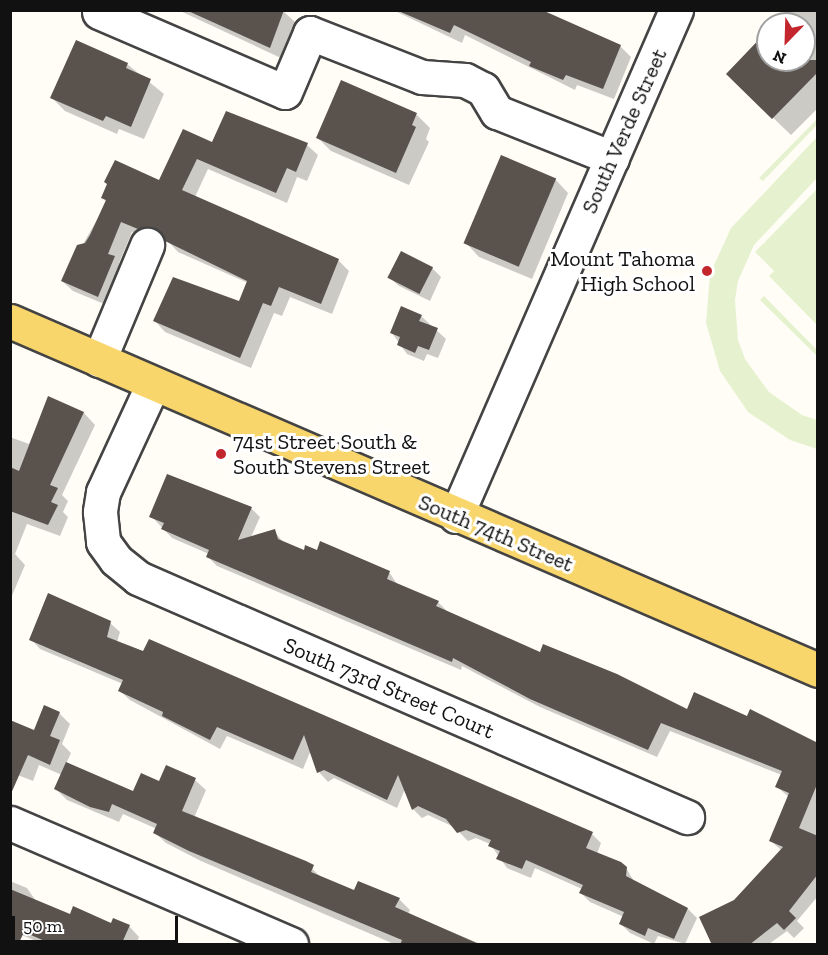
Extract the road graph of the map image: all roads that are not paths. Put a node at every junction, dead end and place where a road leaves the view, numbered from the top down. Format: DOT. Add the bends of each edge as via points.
graph roads {
  1 [pos="99,12"];
  2 [pos="666,14"];
  3 [pos="612,159"];
  4 [pos="147,245"];
  5 [pos="10,321"];
  6 [pos="99,360"];
  7 [pos="153,384"];
  8 [pos="456,516"];
  9 [pos="818,670"];
  10 [pos="687,817"];
  11 [pos="10,823"];
  12 [pos="253,937"];
  13 [pos="291,945"];
  1 -- 3 [label="street" via="285,92 310,33 422,77 465,80 483,89 497,112"];
  2 -- 3 [label="street, South Verde Street"];
  3 -- 8 [label="street, South Verde Street"];
  4 -- 6 [label="street"];
  5 -- 6 [label="main road, South 74th Street"];
  6 -- 7 [label="main road, South 74th Street"];
  7 -- 8 [label="main road, South 74th Street"];
  7 -- 10 [label="street, South 73rd Street Court" via="103,492 103,542 116,560 156,587"];
  8 -- 9 [label="main road, South 74th Street"];
  11 -- 12 [label="street"];
  12 -- 13 [label="street"];
}
